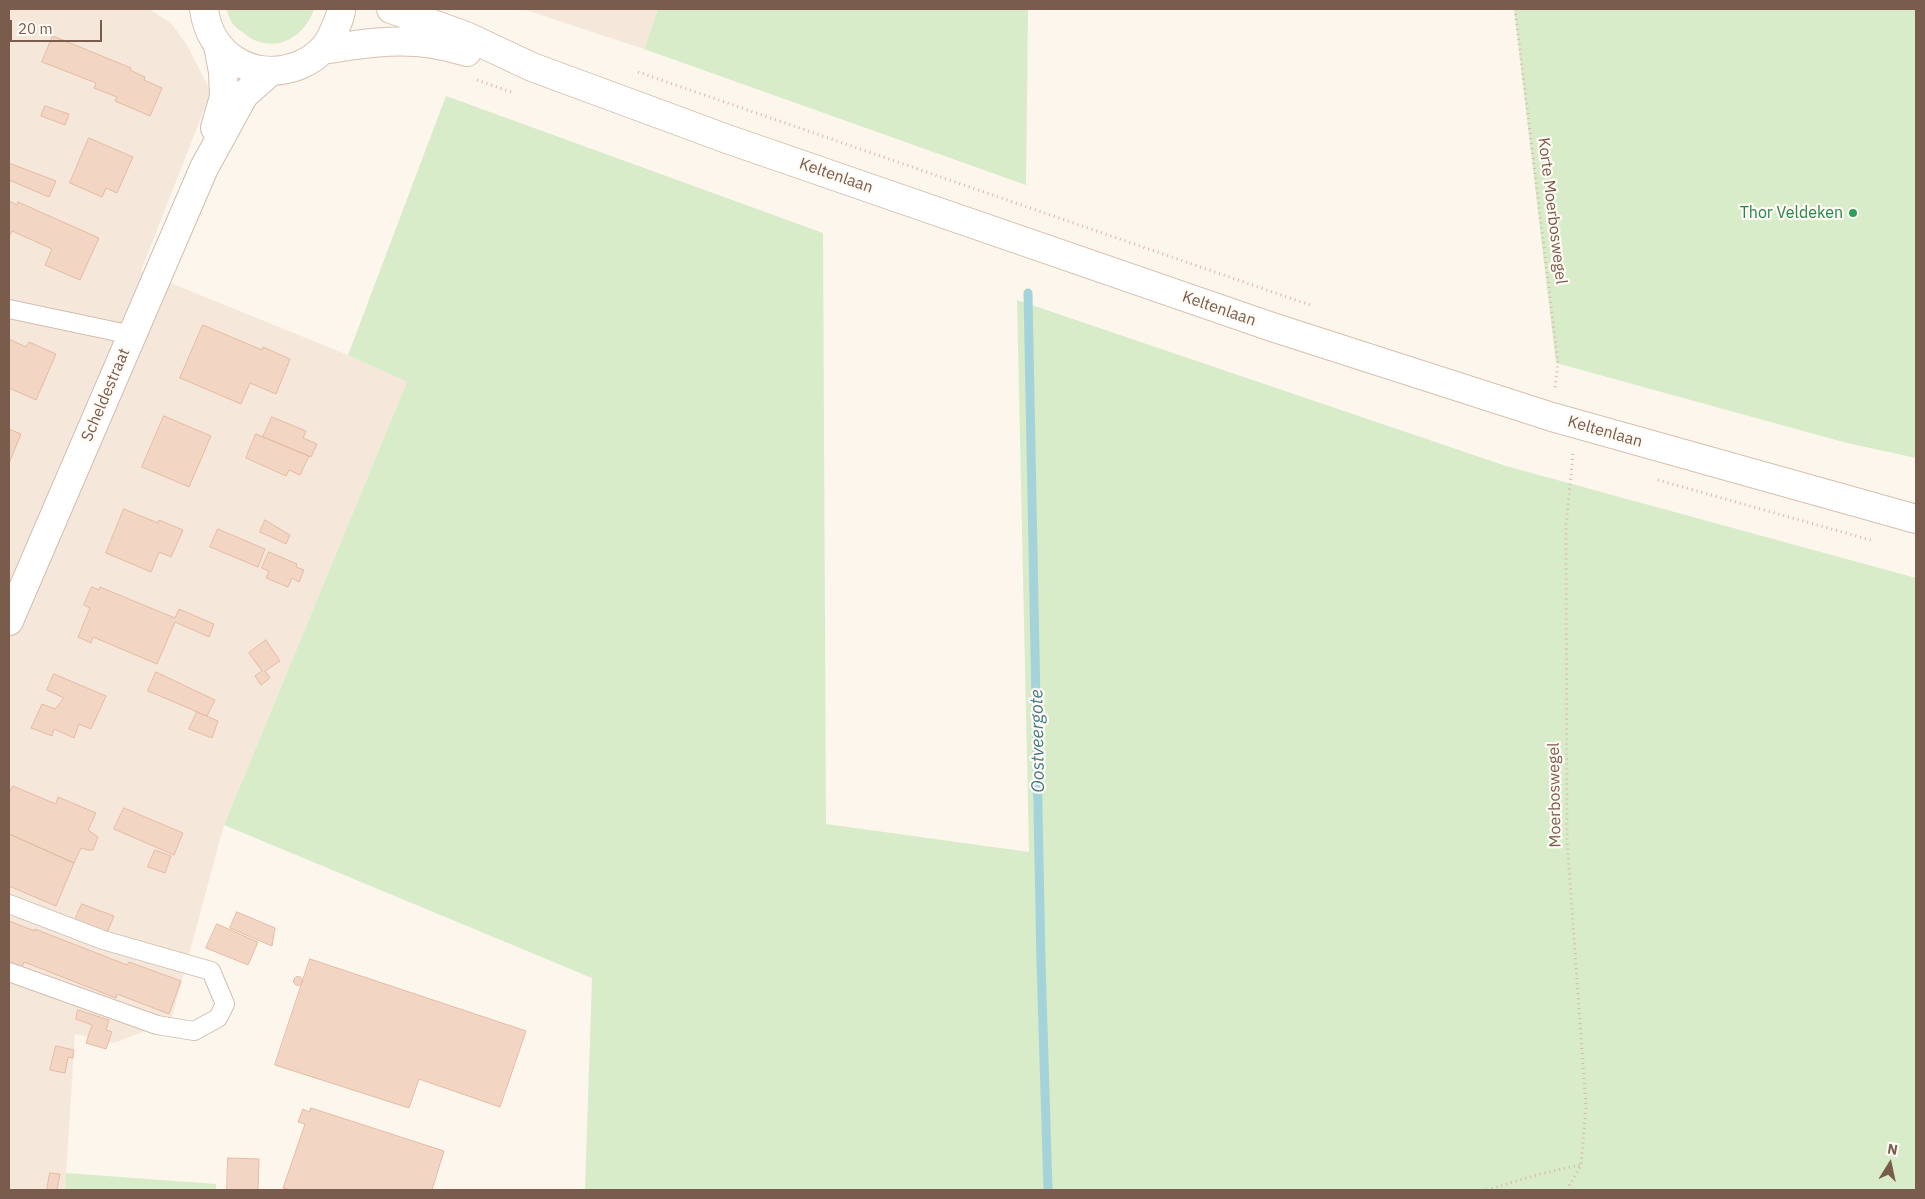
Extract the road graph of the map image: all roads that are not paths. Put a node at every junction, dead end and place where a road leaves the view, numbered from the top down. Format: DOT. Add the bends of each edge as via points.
graph roads {
  1 [pos="204,9"];
  2 [pos="341,9"];
  3 [pos="391,9"];
  4 [pos="218,45"];
  5 [pos="322,50"];
  6 [pos="532,67"];
  7 [pos="271,71"];
  8 [pos="204,168"];
  9 [pos="9,309"];
  10 [pos="132,335"];
  11 [pos="1916,519"];
  12 [pos="9,621"];
  13 [pos="9,904"];
  14 [pos="9,972"];
  1 -- 4 [label="main road, Keltenlaan" via="206,22"];
  2 -- 5 [label="main road, Keltenlaan" via="332,38"];
  3 -- 6 [label="main road, Keltenlaan" via="466,36"];
  4 -- 7 [label="main road, Keltenlaan" via="237,62 256,70"];
  4 -- 8 [label="main road, Scheldestraat" via="224,97"];
  5 -- 6 [label="main road, Keltenlaan" via="376,42 410,42 433,44"];
  5 -- 7 [label="main road, Keltenlaan" via="310,61 288,70"];
  6 -- 11 [label="main road, Keltenlaan" via="727,139 1272,327 1563,420"];
  7 -- 8 [label="main road, Scheldestraat" via="244,95"];
  8 -- 10 [label="main road, Scheldestraat"];
  9 -- 10 [label="lane"];
  10 -- 12 [label="main road, Scheldestraat"];
  13 -- 14 [label="lane" via="103,940 211,971 225,1004 218,1018 194,1031 157,1025"];
}
